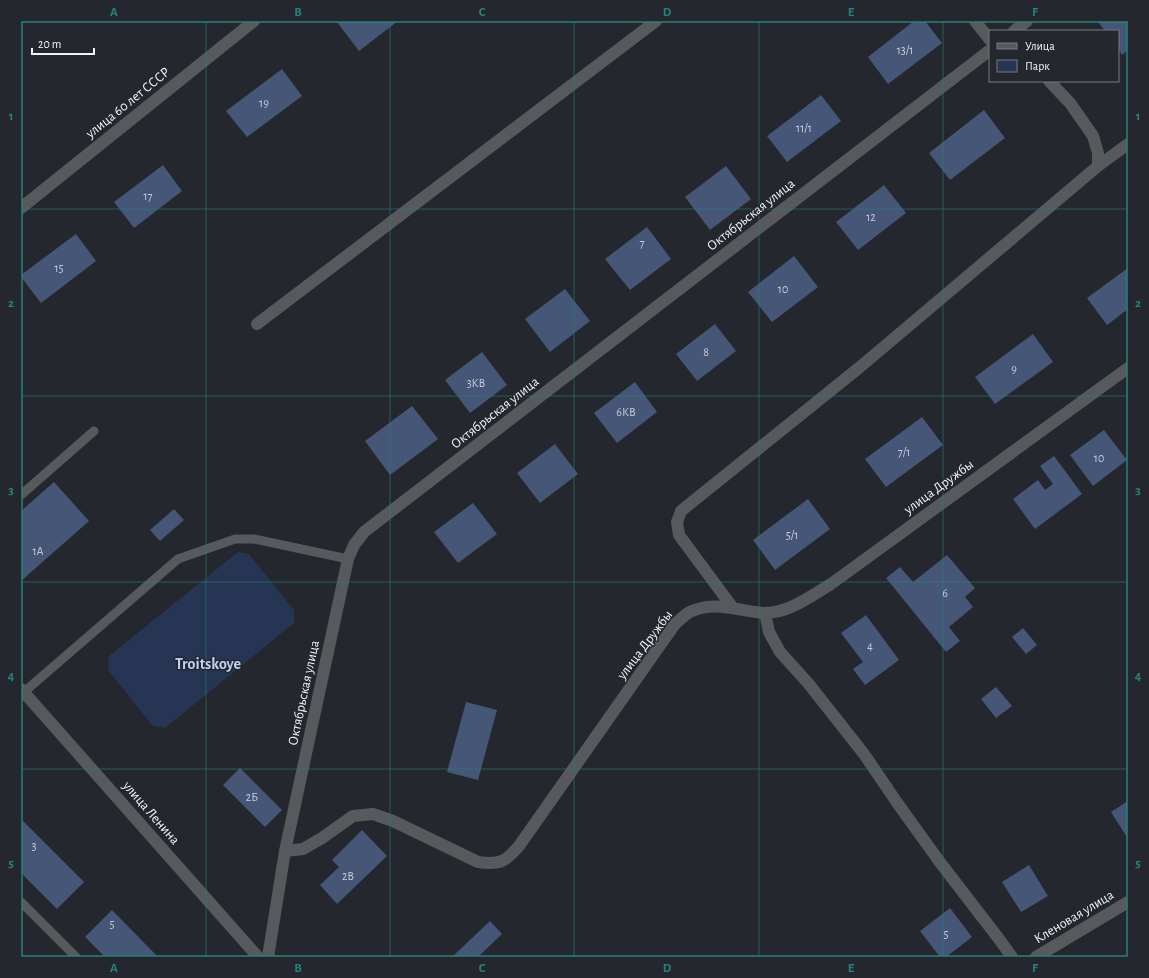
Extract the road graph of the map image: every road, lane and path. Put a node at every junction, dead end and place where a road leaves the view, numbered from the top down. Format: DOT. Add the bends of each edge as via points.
graph roads {
  1 [pos="254,21"];
  2 [pos="656,21"];
  3 [pos="975,21"];
  4 [pos="1027,21"];
  5 [pos="1015,30"];
  6 [pos="989,39"];
  7 [pos="989,51"];
  8 [pos="1050,82"];
  9 [pos="1128,144"];
  10 [pos="1098,166"];
  11 [pos="21,208"];
  12 [pos="257,324"];
  13 [pos="1128,368"];
  14 [pos="94,431"];
  15 [pos="21,495"];
  16 [pos="348,559"];
  17 [pos="733,608"];
  18 [pos="765,613"];
  19 [pos="22,690"];
  20 [pos="285,851"];
  21 [pos="21,902"];
  22 [pos="1128,902"];
  23 [pos="76,957"];
  24 [pos="258,957"];
  25 [pos="268,957"];
  26 [pos="1012,957"];
  27 [pos="1036,957"];
  1 -- 11 [label="street, улица 60 лет СССР"];
  2 -- 12 [label="street"];
  3 -- 6 [label="street"];
  4 -- 5 [label="street"];
  7 -- 16 [label="street, Октябрьская улица" via="364,532"];
  8 -- 10 [label="street" via="1070,103 1093,136 1098,153"];
  9 -- 10 [label="street"];
  10 -- 17 [label="street" via="860,367 682,511 677,522 679,535"];
  13 -- 18 [label="street, улица Дружбы" via="831,584 800,604"];
  14 -- 15 [label="lane"];
  16 -- 19 [label="lane" via="254,539 235,539 178,559"];
  16 -- 20 [label="street, Октябрьская улица"];
  17 -- 18 [label="street, улица Дружбы"];
  17 -- 20 [label="street, улица Дружбы" via="710,606 691,611 676,624 509,858 494,864 478,862 373,814 353,816 303,849"];
  18 -- 26 [label="street" via="770,632 780,652 864,754 939,861"];
  19 -- 24 [label="street, улица Ленина"];
  20 -- 25 [label="street, Октябрьская улица"];
  21 -- 23 [label="lane"];
  22 -- 27 [label="street, Кленовая улица"];
}
